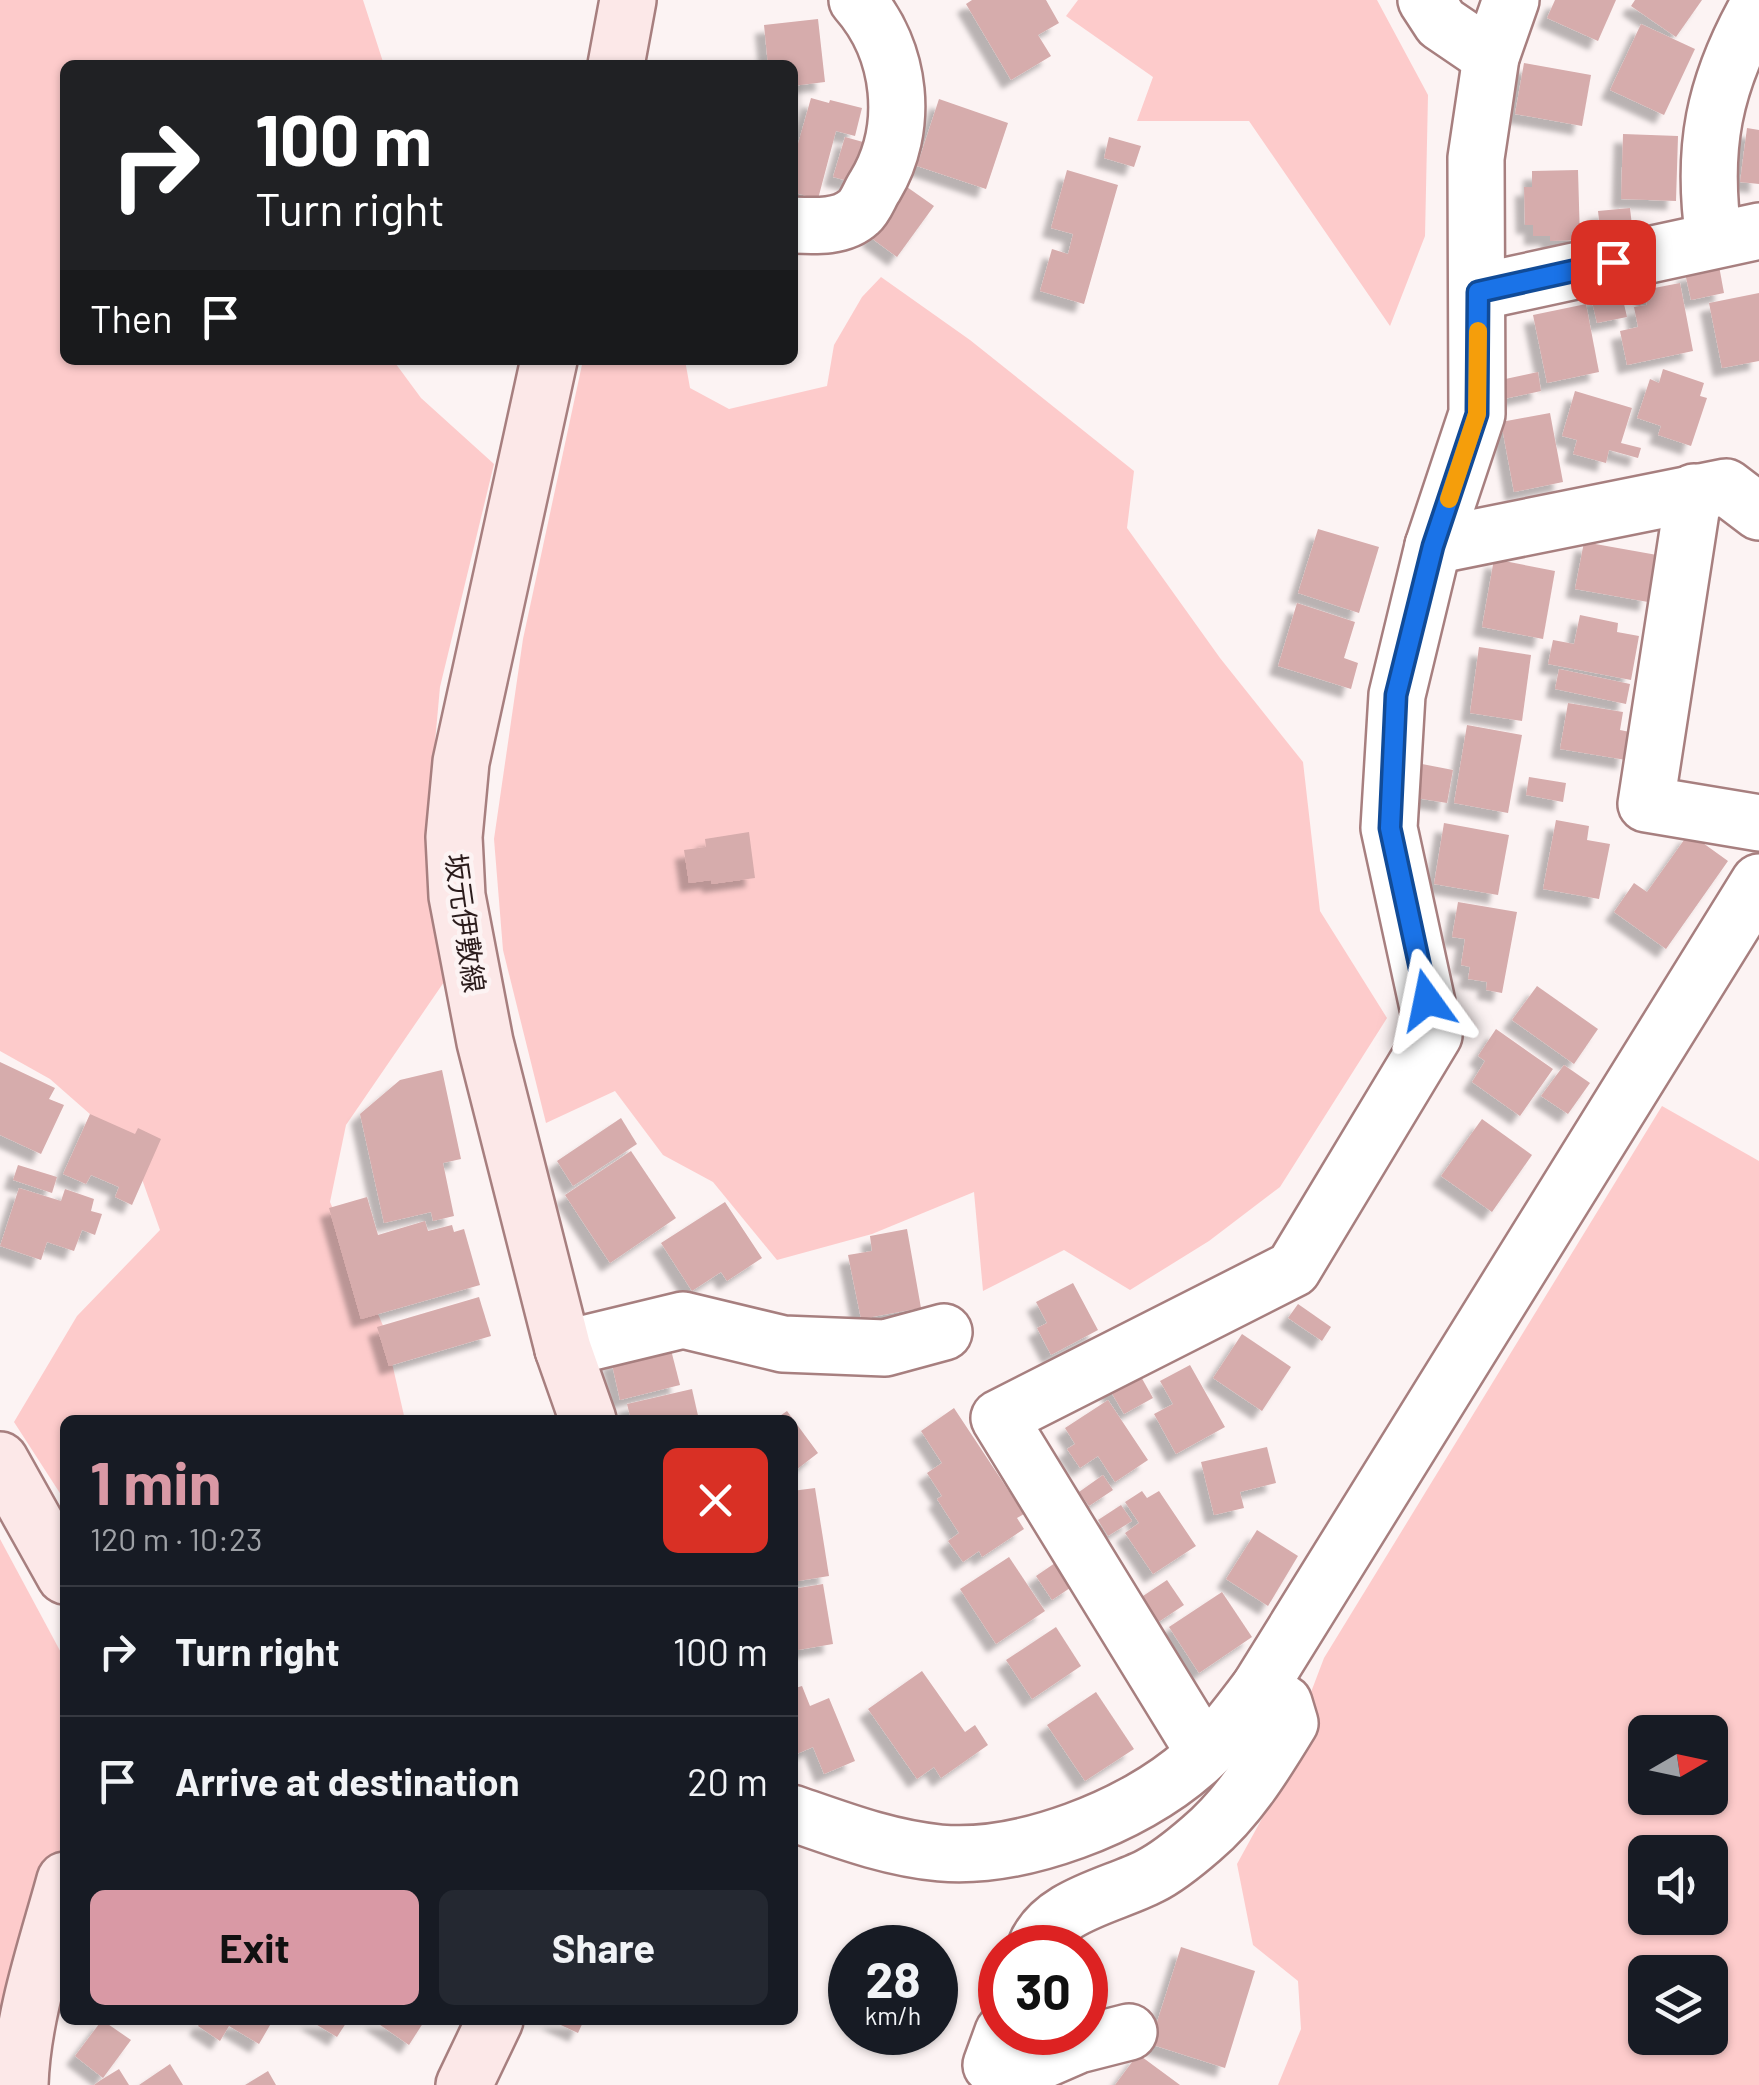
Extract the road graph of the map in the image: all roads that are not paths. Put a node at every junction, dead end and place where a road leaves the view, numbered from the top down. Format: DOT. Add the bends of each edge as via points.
graph roads {
  1 [pos="628,0"];
  2 [pos="857,0"];
  3 [pos="1426,0"];
  4 [pos="1510,0"];
  5 [pos="1759,4"];
  6 [pos="1491,57"];
  7 [pos="617,60"];
  8 [pos="798,225"];
  9 [pos="1736,235"];
  10 [pos="1478,292"];
  11 [pos="548,365"];
  12 [pos="1694,492"];
  13 [pos="1759,512"];
  14 [pos="1433,546"];
  15 [pos="1759,823"];
  16 [pos="1759,882"];
  17 [pos="944,1332"];
  18 [pos="563,1349"];
  19 [pos="586,1415"];
  20 [pos="0,1460"];
  21 [pos="60,1567"];
  22 [pos="1258,1688"];
  23 [pos="1204,1752"];
  24 [pos="798,1815"];
  25 [pos="60,1899"];
  26 [pos="1052,1925"];
  27 [pos="493,2025"];
  28 [pos="1129,2032"];
  29 [pos="1108,2037"];
  30 [pos="994,2055"];
  31 [pos="1055,2055"];
  32 [pos="20,2085"];
  33 [pos="464,2085"];
  1 -- 7 [label="main road"];
  2 -- 8 [label="street" via="890,59 899,104 890,162 859,212 833,225"];
  3 -- 6 [label="street" via="1442,23"];
  4 -- 6 [label="street"];
  5 -- 9 [label="street" via="1738,41 1710,125 1709,206"];
  6 -- 10 [label="street" via="1476,158"];
  9 -- 10 [label="street"];
  10 -- 14 [label="street" via="1477,414"];
  11 -- 18 [label="main road, 坂元伊敷線" via="461,762 454,837 456,896 484,1042"];
  12 -- 13 [label="street" via="1726,487"];
  12 -- 14 [label="street"];
  12 -- 15 [label="street" via="1646,804"];
  14 -- 23 [label="street" via="1396,695 1390,828 1434,1035 1293,1268 998,1418"];
  16 -- 22 [label="street"];
  17 -- 18 [label="street" via="886,1348 784,1344 683,1320"];
  18 -- 19 [label="main road, 坂元伊敷線"];
  20 -- 21 [label="main road"];
  22 -- 23 [label="street"];
  22 -- 26 [label="street" via="1284,1703 1290,1723 1259,1775 1204,1838 1153,1874"];
  23 -- 24 [label="street" via="1124,1808 1000,1851 941,1853 868,1840"];
  25 -- 32 [label="main road"];
  27 -- 33 [label="main road"];
  28 -- 29 [label="street"];
  30 -- 31 [label="street" via="991,2064 1030,2066"];
}
